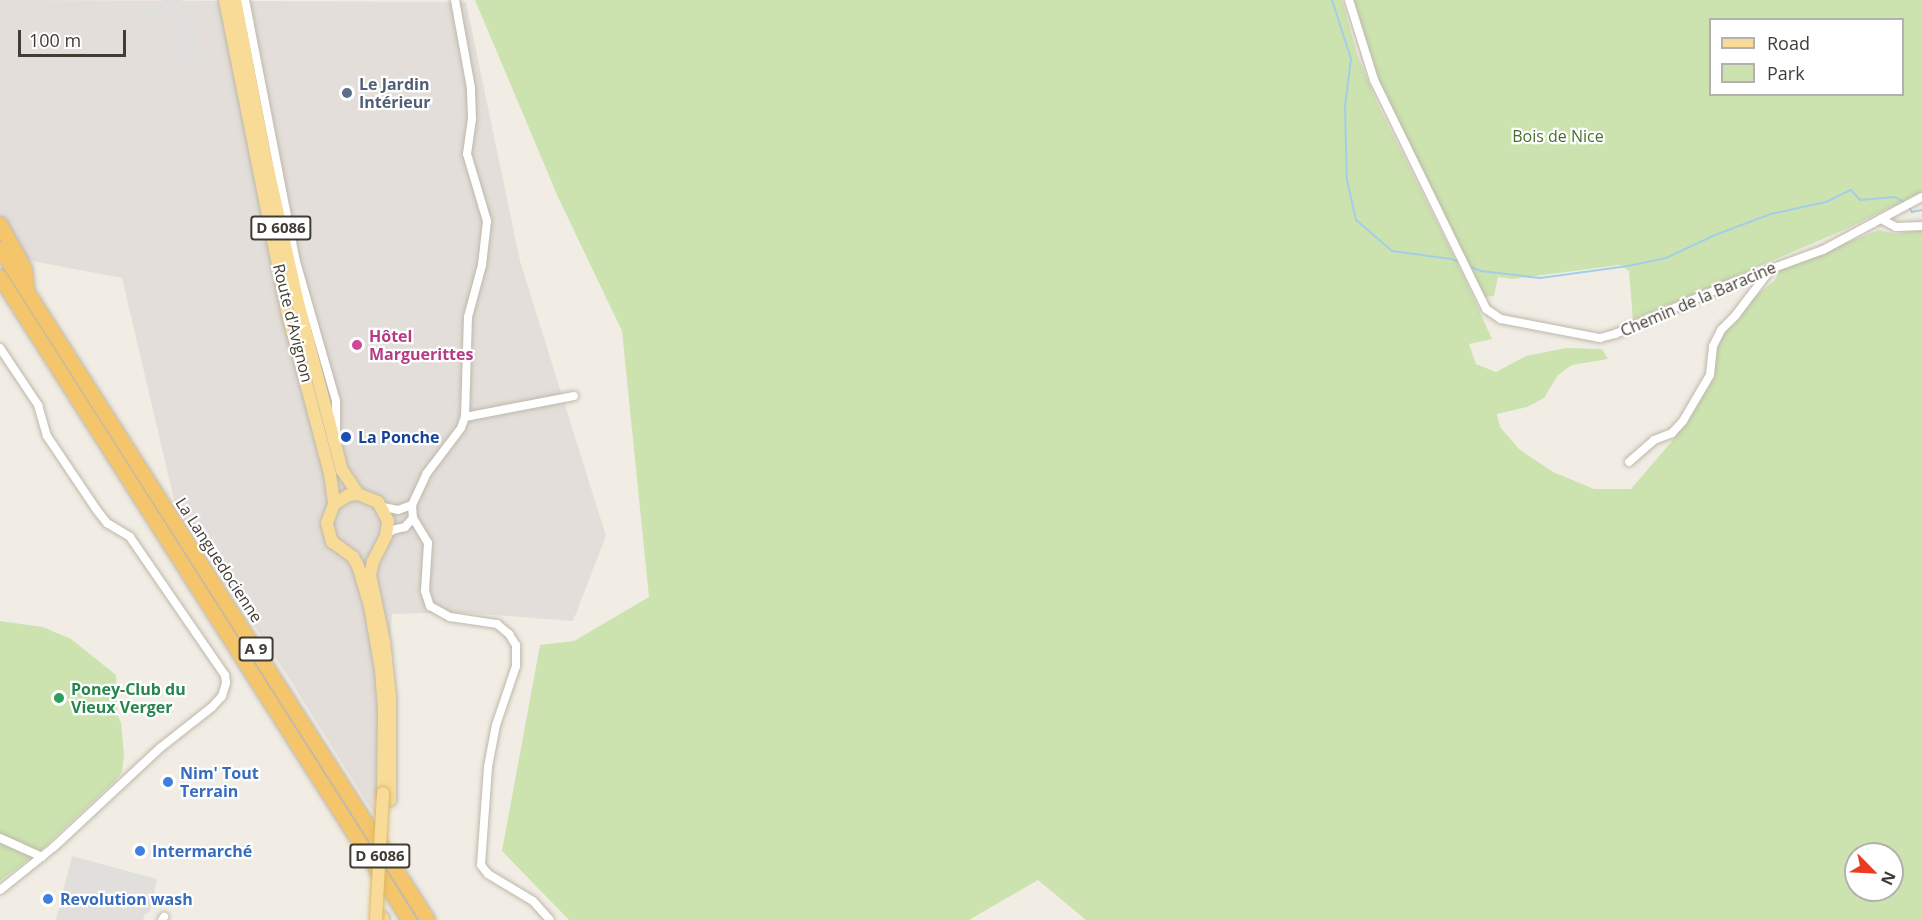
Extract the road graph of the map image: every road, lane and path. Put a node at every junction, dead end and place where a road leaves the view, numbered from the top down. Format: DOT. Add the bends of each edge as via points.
graph roads {
  1 [pos="225,0"];
  2 [pos="235,0"];
  3 [pos="245,0"];
  4 [pos="454,0"];
  5 [pos="1349,0"];
  6 [pos="1922,197"];
  7 [pos="1881,219"];
  8 [pos="0,224"];
  9 [pos="1922,226"];
  10 [pos="0,249"];
  11 [pos="1771,269"];
  12 [pos="0,277"];
  13 [pos="5,290"];
  14 [pos="28,293"];
  15 [pos="0,348"];
  16 [pos="573,396"];
  17 [pos="465,417"];
  18 [pos="337,451"];
  19 [pos="1629,462"];
  20 [pos="358,494"];
  21 [pos="334,504"];
  22 [pos="412,505"];
  23 [pos="383,507"];
  24 [pos="413,518"];
  25 [pos="385,539"];
  26 [pos="348,554"];
  27 [pos="387,796"];
  28 [pos="0,838"];
  29 [pos="42,857"];
  30 [pos="0,890"];
  31 [pos="379,919"];
  32 [pos="409,920"];
  33 [pos="428,920"];
  34 [pos="550,920"];
  1 -- 21 [label="main road, Route d'Avignon / D 6086" via="287,311 330,474"];
  2 -- 18 [label="main road, Route d'Avignon / D 6086" via="285,242"];
  3 -- 18 [label="street" via="295,258 336,401"];
  4 -- 17 [label="street" via="471,88 471,126 466,149 487,227 468,317"];
  5 -- 11 [label="street, Chemin de la Baracine" via="1374,80 1486,309 1501,319 1600,338"];
  6 -- 7 [label="street, Chemin de la Baracine"];
  7 -- 9 [label="street" via="1896,226"];
  7 -- 11 [label="street, Chemin de la Baracine" via="1823,250"];
  8 -- 14 [label="highway" via="25,269"];
  10 -- 14 [label="highway, La Languedocienne / A 9"];
  11 -- 19 [label="street" via="1721,330 1713,346 1710,375 1683,421"];
  12 -- 13 [label="highway, La Languedocienne / A 9"];
  13 -- 32 [label="highway, La Languedocienne / A 9"];
  14 -- 33 [label="highway, La Languedocienne / A 9"];
  15 -- 29 [label="street" via="38,405 47,436 96,509 107,523 130,537 226,679 224,693 212,707 141,763"];
  16 -- 17 [label="street"];
  17 -- 22 [label="street" via="427,473"];
  18 -- 20 [label="main road, Route d'Avignon / D 6086" via="342,470"];
  20 -- 21 [label="main road"];
  20 -- 23 [label="main road" via="373,498"];
  21 -- 26 [label="main road" via="327,523 328,533 332,542"];
  22 -- 23 [label="street" via="398,510"];
  22 -- 24 [label="street"];
  23 -- 25 [label="main road" via="388,521"];
  24 -- 25 [label="street"];
  24 -- 34 [label="street" via="429,543 425,588 430,606 450,616 497,624 516,645 516,666 496,725 488,767 481,865 488,874 533,901"];
  25 -- 26 [label="main road" via="364,555"];
  25 -- 27 [label="main road, D 6086" via="370,575 389,687 392,752"];
  26 -- 27 [label="main road, D 6086" via="362,575 378,648"];
  27 -- 31 [label="main road, D 6086, bridge"];
  28 -- 29 [label="street"];
  29 -- 30 [label="street"];
}
